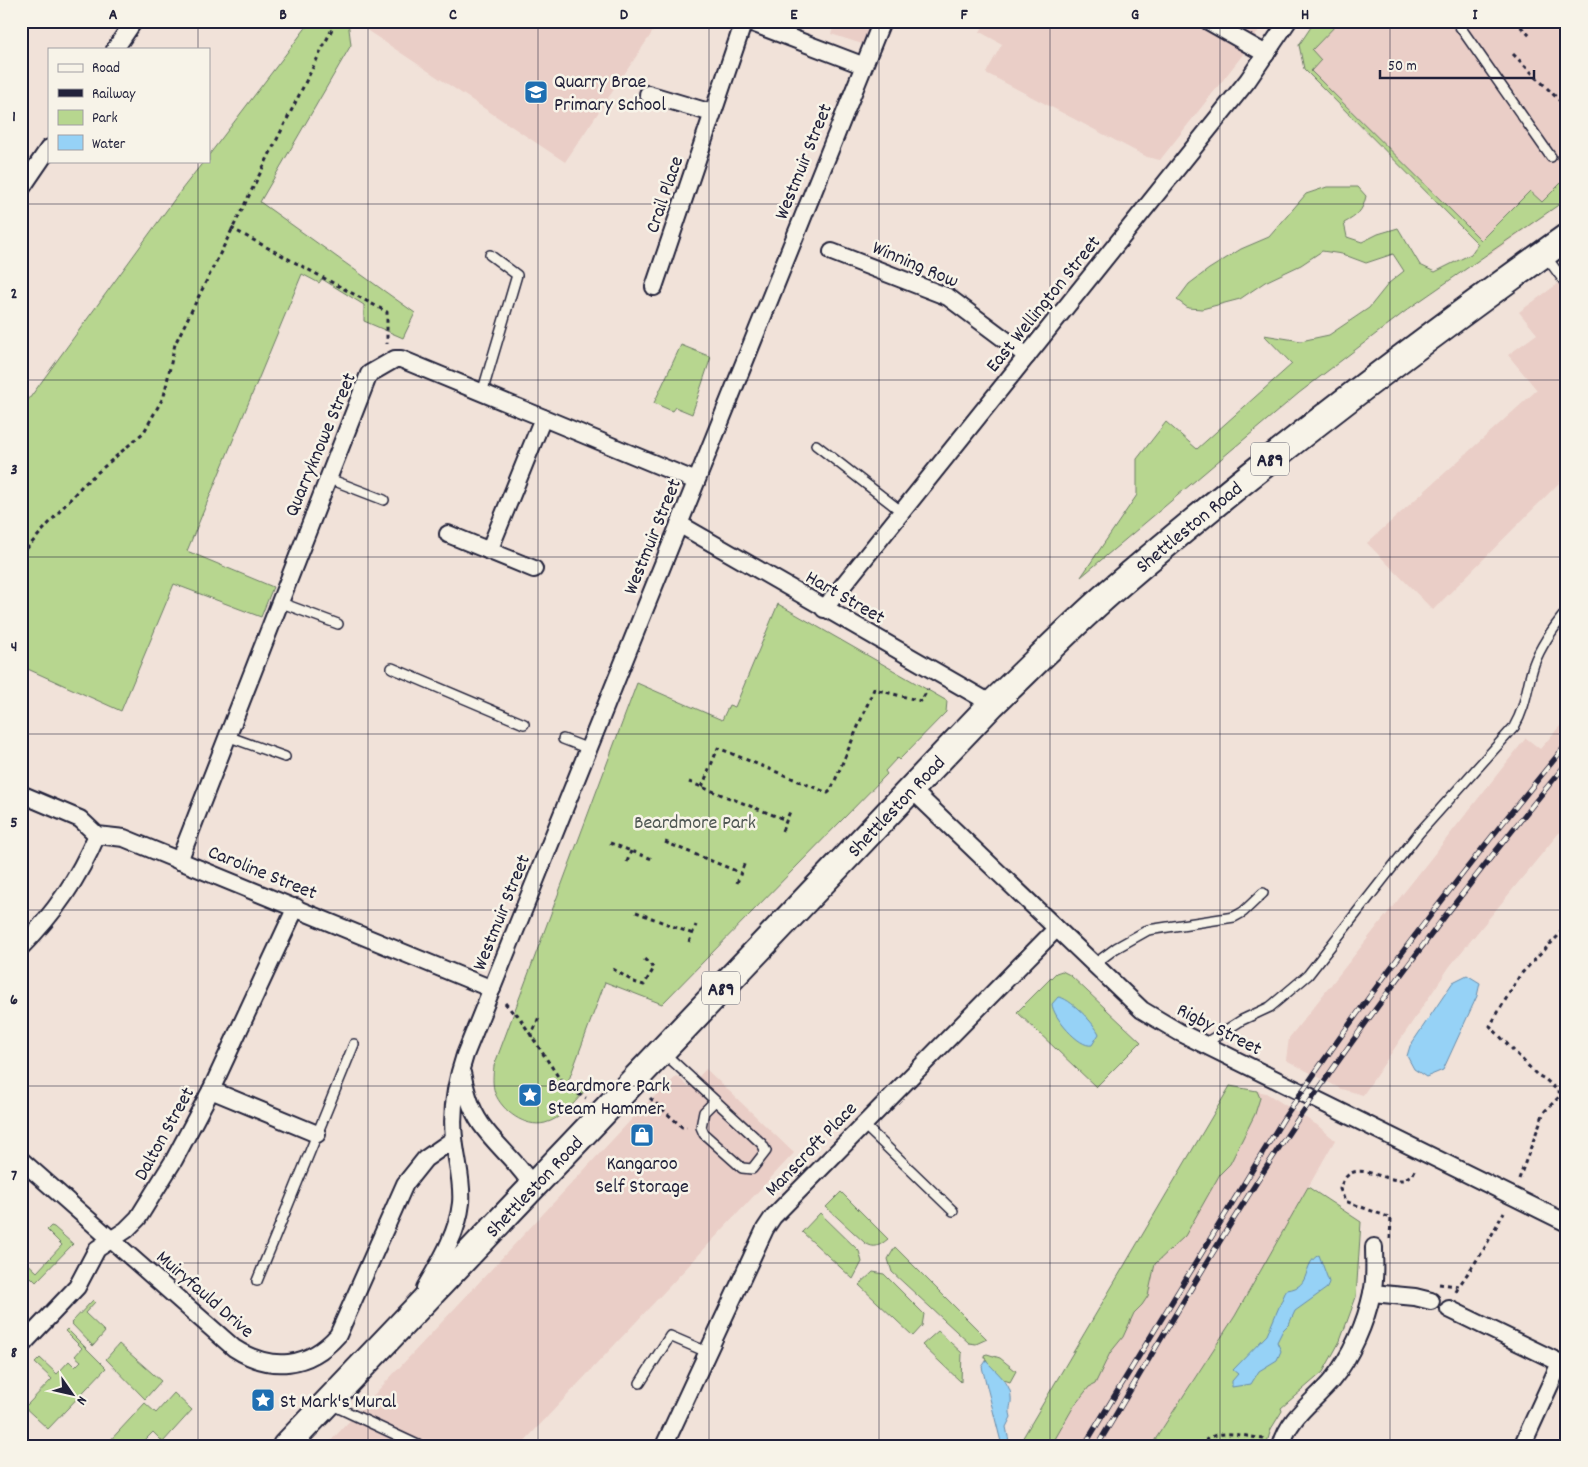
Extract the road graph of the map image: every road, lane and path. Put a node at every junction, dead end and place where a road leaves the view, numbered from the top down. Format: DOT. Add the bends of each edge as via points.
graph roads {
  1 [pos="134,21"];
  2 [pos="336,21"];
  3 [pos="745,21"];
  4 [pos="882,21"];
  5 [pos="1208,21"];
  6 [pos="1288,21"];
  7 [pos="1456,21"];
  8 [pos="1515,21"];
  9 [pos="1530,36"];
  10 [pos="116,48"];
  11 [pos="1266,54"];
  12 [pos="1513,54"];
  13 [pos="862,66"];
  14 [pos="648,94"];
  15 [pos="1567,108"];
  16 [pos="712,113"];
  17 [pos="48,149"];
  18 [pos="1551,157"];
  19 [pos="21,189"];
  20 [pos="231,228"];
  21 [pos="1567,236"];
  22 [pos="832,252"];
  23 [pos="1544,253"];
  24 [pos="490,255"];
  25 [pos="1567,284"];
  26 [pos="654,288"];
  27 [pos="1027,356"];
  28 [pos="387,364"];
  29 [pos="482,392"];
  30 [pos="543,418"];
  31 [pos="816,445"];
  32 [pos="327,478"];
  33 [pos="696,481"];
  34 [pos="384,500"];
  35 [pos="902,512"];
  36 [pos="679,524"];
  37 [pos="448,534"];
  38 [pos="489,551"];
  39 [pos="21,555"];
  40 [pos="534,569"];
  41 [pos="279,602"];
  42 [pos="824,609"];
  43 [pos="1567,611"];
  44 [pos="338,624"];
  45 [pos="392,668"];
  46 [pos="937,673"];
  47 [pos="992,704"];
  48 [pos="524,724"];
  49 [pos="227,736"];
  50 [pos="563,739"];
  51 [pos="589,749"];
  52 [pos="285,757"];
  53 [pos="689,782"];
  54 [pos="702,787"];
  55 [pos="911,789"];
  56 [pos="21,794"];
  57 [pos="791,809"];
  58 [pos="786,820"];
  59 [pos="782,830"];
  60 [pos="96,836"];
  61 [pos="665,842"];
  62 [pos="610,843"];
  63 [pos="631,851"];
  64 [pos="652,859"];
  65 [pos="179,860"];
  66 [pos="627,862"];
  67 [pos="745,862"];
  68 [pos="741,873"];
  69 [pos="737,882"];
  70 [pos="1263,893"];
  71 [pos="296,907"];
  72 [pos="636,912"];
  73 [pos="1567,922"];
  74 [pos="696,925"];
  75 [pos="1056,929"];
  76 [pos="693,934"];
  77 [pos="689,942"];
  78 [pos="21,947"];
  79 [pos="644,959"];
  80 [pos="1093,965"];
  81 [pos="613,969"];
  82 [pos="492,989"];
  83 [pos="539,1017"];
  84 [pos="531,1037"];
  85 [pos="354,1044"];
  86 [pos="1204,1044"];
  87 [pos="662,1051"];
  88 [pos="461,1068"];
  89 [pos="632,1082"];
  90 [pos="211,1090"];
  91 [pos="1565,1097"];
  92 [pos="715,1100"];
  93 [pos="661,1107"];
  94 [pos="609,1108"];
  95 [pos="653,1115"];
  96 [pos="863,1124"];
  97 [pos="701,1127"];
  98 [pos="317,1134"];
  99 [pos="454,1139"];
  100 [pos="1421,1152"];
  101 [pos="21,1160"];
  102 [pos="533,1188"];
  103 [pos="1512,1196"];
  104 [pos="953,1211"];
  105 [pos="1567,1223"];
  106 [pos="111,1239"];
  107 [pos="1374,1247"];
  108 [pos="257,1281"];
  109 [pos="1459,1286"];
  110 [pos="1372,1293"];
  111 [pos="1431,1301"];
  112 [pos="1449,1309"];
  113 [pos="410,1316"];
  114 [pos="21,1346"];
  115 [pos="707,1352"];
  116 [pos="1563,1365"];
  117 [pos="640,1383"];
  118 [pos="328,1402"];
  119 [pos="409,1443"];
  120 [pos="1282,1444"];
  121 [pos="286,1446"];
  122 [pos="420,1446"];
  123 [pos="664,1446"];
  124 [pos="1200,1446"];
  125 [pos="1522,1446"];
  1 -- 10 [label="street"];
  2 -- 20 [label="path"];
  3 -- 13 [label="street"];
  3 -- 16 [label="street, Crail Place"];
  4 -- 13 [label="street, Westmuir Street"];
  5 -- 11 [label="street"];
  6 -- 11 [label="street, East Wellington Street"];
  7 -- 18 [label="lane"];
  8 -- 9 [label="path"];
  11 -- 27 [label="street, East Wellington Street"];
  12 -- 15 [label="path"];
  13 -- 33 [label="street, Westmuir Street"];
  14 -- 16 [label="street"];
  16 -- 26 [label="street, Crail Place"];
  17 -- 19 [label="street"];
  20 -- 28 [label="path" via="388,312"];
  20 -- 39 [label="path" via="175,344 164,396 144,432 82,486"];
  21 -- 23 [label="main road, Shettleston Road / A89"];
  22 -- 27 [label="street, Winning Row" via="948,296"];
  23 -- 25 [label="lane"];
  23 -- 47 [label="main road, Shettleston Road / A89" via="1392,364 1247,476 1108,594"];
  24 -- 29 [label="lane" via="517,275"];
  27 -- 35 [label="street, East Wellington Street"];
  28 -- 29 [label="street" via="401,359"];
  28 -- 32 [label="street, Quarryknowe Street" via="365,380"];
  29 -- 30 [label="street"];
  30 -- 33 [label="street"];
  30 -- 38 [label="street"];
  31 -- 35 [label="lane"];
  32 -- 34 [label="lane"];
  32 -- 41 [label="street, Quarryknowe Street"];
  33 -- 36 [label="street, Westmuir Street"];
  35 -- 42 [label="street, East Wellington Street"];
  36 -- 42 [label="street, Hart Street"];
  36 -- 51 [label="street, Westmuir Street"];
  37 -- 38 [label="street"];
  38 -- 40 [label="street"];
  41 -- 44 [label="lane"];
  41 -- 49 [label="street, Quarryknowe Street"];
  42 -- 46 [label="street, Hart Street"];
  43 -- 86 [label="lane" via="1541,649 1524,708 1514,727 1419,833 1308,975 1270,1007"];
  45 -- 48 [label="lane"];
  46 -- 47 [label="street, Hart Street"];
  46 -- 54 [label="path" via="921,701 874,689 828,793 718,748"];
  47 -- 55 [label="main road, Shettleston Road / A89"];
  49 -- 52 [label="lane"];
  49 -- 65 [label="street, Quarryknowe Street"];
  50 -- 51 [label="lane"];
  51 -- 82 [label="street, Westmuir Street"];
  53 -- 54 [label="path"];
  54 -- 58 [label="path"];
  55 -- 75 [label="street, Rigby Street"];
  55 -- 87 [label="main road, Shettleston Road / A89"];
  56 -- 60 [label="street" via="80,819"];
  57 -- 58 [label="path"];
  58 -- 59 [label="path"];
  60 -- 65 [label="street, Caroline Street" via="124,838"];
  60 -- 78 [label="street" via="76,880 57,908"];
  61 -- 68 [label="path"];
  62 -- 63 [label="path"];
  63 -- 64 [label="path"];
  63 -- 66 [label="path"];
  65 -- 71 [label="street, Caroline Street"];
  67 -- 68 [label="path"];
  68 -- 69 [label="path"];
  70 -- 80 [label="lane" via="1234,917 1148,930"];
  71 -- 82 [label="street, Caroline Street"];
  71 -- 90 [label="street, Dalton Street"];
  72 -- 76 [label="path"];
  73 -- 91 [label="path" via="1520,975 1490,1026 1537,1075"];
  74 -- 76 [label="path"];
  75 -- 80 [label="street, Rigby Street"];
  75 -- 96 [label="street, Manscroft Place"];
  76 -- 77 [label="path"];
  79 -- 81 [label="path" via="654,968 644,985"];
  80 -- 86 [label="street, Rigby Street" via="1142,1010"];
  82 -- 84 [label="path" via="516,1014"];
  82 -- 88 [label="street, Westmuir Street"];
  83 -- 84 [label="path"];
  84 -- 94 [label="path" via="565,1087"];
  85 -- 98 [label="lane"];
  86 -- 100 [label="street, Rigby Street"];
  87 -- 89 [label="main road, Shettleston Road / A89"];
  87 -- 97 [label="lane" via="766,1151 752,1169 742,1168 704,1134"];
  88 -- 99 [label="street, Westmuir Street" via="454,1100"];
  88 -- 102 [label="street" via="473,1110 482,1125 525,1173"];
  89 -- 93 [label="path"];
  89 -- 94 [label="main road, Shettleston Road / A89"];
  90 -- 98 [label="street"];
  90 -- 106 [label="street, Dalton Street" via="174,1160 138,1218"];
  91 -- 103 [label="path" via="1544,1112"];
  92 -- 97 [label="lane" via="704,1112"];
  93 -- 95 [label="path"];
  93 -- 97 [label="path" via="682,1127"];
  94 -- 102 [label="main road, Shettleston Road / A89"];
  96 -- 104 [label="lane"];
  96 -- 115 [label="street, Manscroft Place" via="772,1217"];
  98 -- 108 [label="lane"];
  99 -- 106 [label="street, Muiryfauld Drive" via="425,1159 405,1184 338,1335 320,1352 297,1362 267,1363 234,1348"];
  99 -- 113 [label="street, Westmuir Street" via="462,1189 458,1220"];
  100 -- 103 [label="street, Rigby Street"];
  100 -- 107 [label="path" via="1413,1174 1407,1179 1397,1180 1356,1171 1342,1181 1340,1189 1345,1201 1391,1218 1390,1247"];
  101 -- 106 [label="street, Muiryfauld Drive"];
  102 -- 113 [label="main road, Shettleston Road / A89"];
  103 -- 105 [label="street, Rigby Street"];
  103 -- 109 [label="path" via="1483,1251"];
  106 -- 114 [label="street, Dalton Street" via="93,1255 71,1294"];
  107 -- 110 [label="street"];
  109 -- 111 [label="path" via="1435,1284"];
  109 -- 112 [label="path"];
  110 -- 111 [label="street"];
  110 -- 120 [label="street" via="1344,1363 1332,1380 1295,1416"];
  112 -- 116 [label="street"];
  113 -- 118 [label="main road, Shettleston Road / A89"];
  115 -- 117 [label="lane" via="670,1336"];
  115 -- 123 [label="street, Manscroft Place"];
  116 -- 125 [label="street"];
  118 -- 119 [label="lane"];
  118 -- 121 [label="main road, Shettleston Road / A89"];
  119 -- 122 [label="lane"];
  120 -- 124 [label="path" via="1220,1434 1212,1435"];
}
